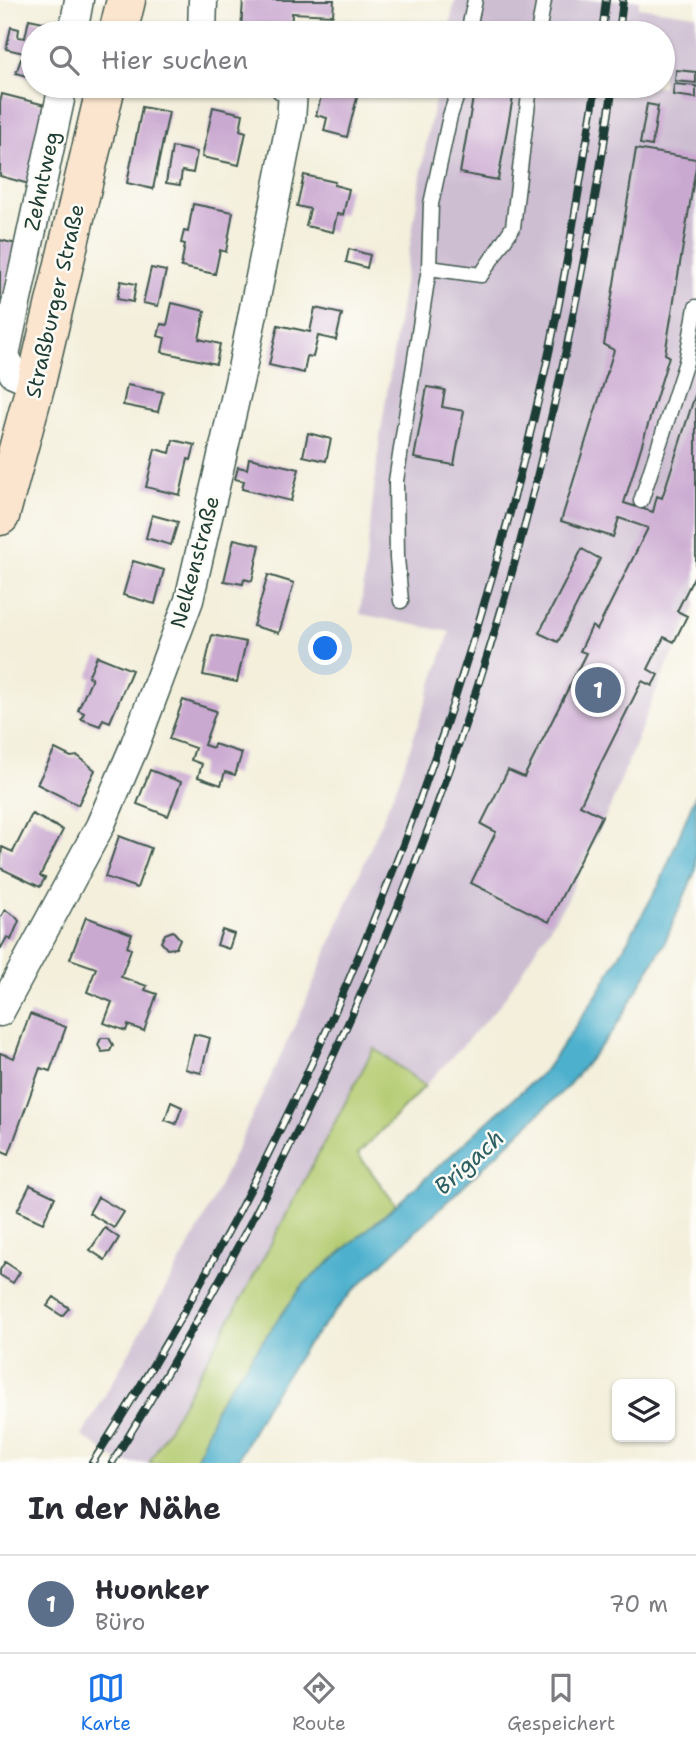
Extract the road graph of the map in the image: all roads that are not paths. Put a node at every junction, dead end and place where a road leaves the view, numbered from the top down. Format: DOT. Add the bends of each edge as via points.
graph roads {
  1 [pos="79,0"];
  2 [pos="126,0"];
  3 [pos="203,0"];
  4 [pos="475,0"];
  5 [pos="544,0"];
  6 [pos="75,21"];
  7 [pos="121,21"];
  8 [pos="202,21"];
  9 [pos="471,21"];
  10 [pos="540,21"];
  11 [pos="59,98"];
  12 [pos="103,98"];
  13 [pos="293,98"];
  14 [pos="456,98"];
  15 [pos="529,98"];
  16 [pos="429,268"];
  17 [pos="696,307"];
  18 [pos="36,383"];
  19 [pos="641,501"];
  20 [pos="0,516"];
  21 [pos="401,601"];
  22 [pos="0,1012"];
  1 -- 6 [label="street"];
  2 -- 7 [label="main road"];
  3 -- 8 [label="street"];
  4 -- 9 [label="lane"];
  5 -- 10 [label="lane"];
  11 -- 18 [label="street, Zehntweg" via="5,355 13,373"];
  12 -- 18 [label="main road, Straßburger Straße"];
  13 -- 22 [label="street, Nelkenstraße" via="239,381 188,600 100,826"];
  14 -- 16 [label="lane" via="431,204"];
  15 -- 16 [label="lane" via="513,227 481,275"];
  16 -- 21 [label="lane" via="396,481"];
  17 -- 19 [label="lane" via="686,362"];
  18 -- 20 [label="main road, Straßburger Straße"];
}
